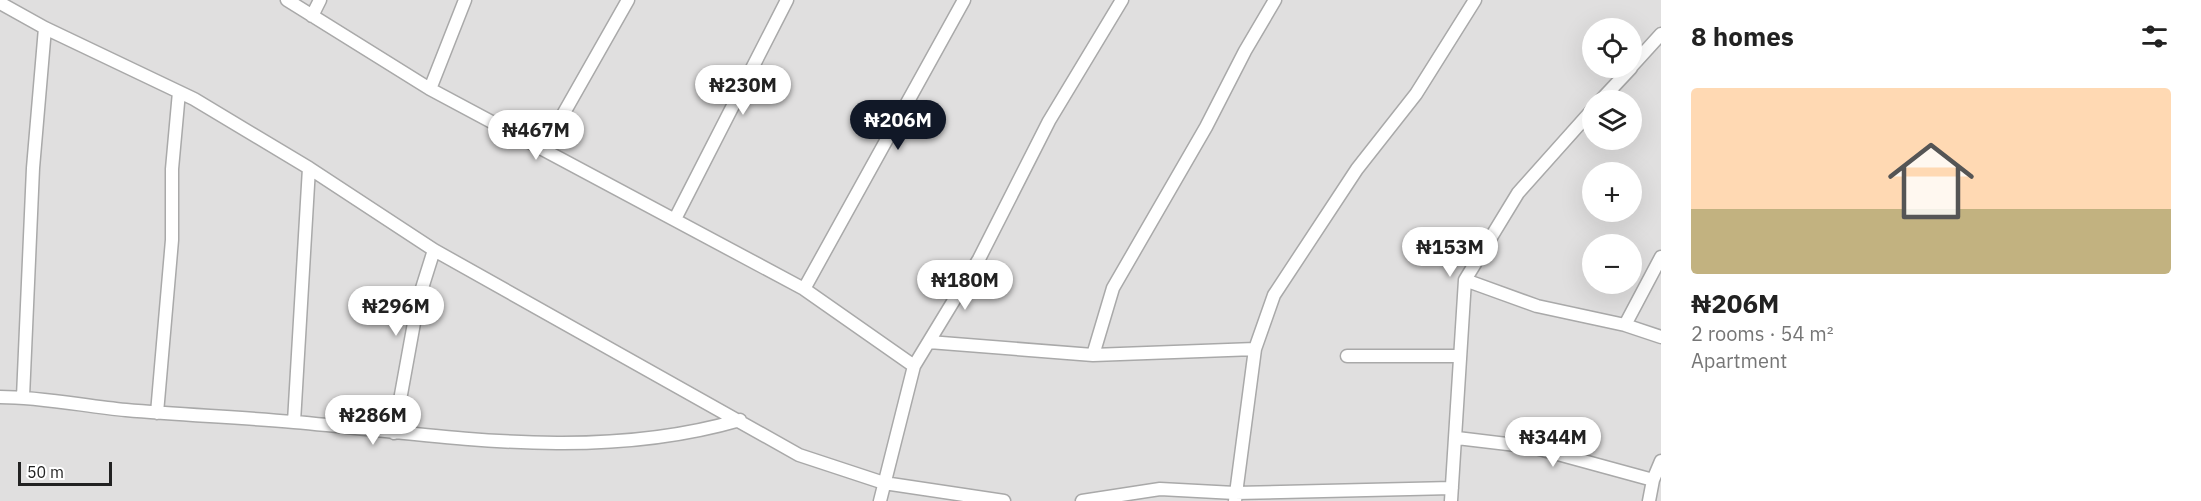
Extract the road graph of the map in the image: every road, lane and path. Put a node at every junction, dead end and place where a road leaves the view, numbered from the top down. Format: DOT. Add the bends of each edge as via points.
graph roads {
  1 [pos="287,0"];
  2 [pos="320,0"];
  3 [pos="465,0"];
  4 [pos="628,0"];
  5 [pos="787,0"];
  6 [pos="964,0"];
  7 [pos="1122,0"];
  8 [pos="1275,0"];
  9 [pos="1474,0"];
  10 [pos="0,3"];
  11 [pos="312,16"];
  12 [pos="45,28"];
  13 [pos="1661,34"];
  14 [pos="1642,55"];
  15 [pos="1621,78"];
  16 [pos="430,88"];
  17 [pos="1610,90"];
  18 [pos="180,92"];
  19 [pos="1582,121"];
  20 [pos="544,148"];
  21 [pos="309,168"];
  22 [pos="675,219"];
  23 [pos="434,250"];
  24 [pos="1661,258"];
  25 [pos="1465,279"];
  26 [pos="804,289"];
  27 [pos="1625,325"];
  28 [pos="1661,337"];
  29 [pos="929,342"];
  30 [pos="1256,349"];
  31 [pos="1093,355"];
  32 [pos="1347,356"];
  33 [pos="1460,356"];
  34 [pos="914,366"];
  35 [pos="0,397"];
  36 [pos="23,397"];
  37 [pos="157,413"];
  38 [pos="740,420"];
  39 [pos="294,422"];
  40 [pos="394,433"];
  41 [pos="1457,438"];
  42 [pos="1661,461"];
  43 [pos="1653,480"];
  44 [pos="884,483"];
  45 [pos="1452,488"];
  46 [pos="1235,497"];
  47 [pos="880,501"];
  48 [pos="1004,501"];
  49 [pos="1082,501"];
  50 [pos="1451,501"];
  51 [pos="1649,501"];
  1 -- 11 [label="street"];
  2 -- 11 [label="street"];
  3 -- 16 [label="street"];
  4 -- 20 [label="street"];
  5 -- 22 [label="street"];
  6 -- 26 [label="street"];
  7 -- 29 [label="street" via="1049,122 979,259"];
  8 -- 31 [label="street" via="1113,288"];
  9 -- 30 [label="street" via="1416,94 1357,169 1274,295"];
  10 -- 12 [label="street"];
  11 -- 16 [label="street"];
  12 -- 18 [label="street"];
  12 -- 36 [label="street" via="33,168"];
  13 -- 14 [label="street"];
  15 -- 17 [label="street"];
  16 -- 20 [label="street"];
  18 -- 21 [label="street"];
  18 -- 37 [label="street"];
  19 -- 25 [label="street" via="1518,193"];
  20 -- 22 [label="street"];
  21 -- 23 [label="street"];
  21 -- 39 [label="street"];
  22 -- 26 [label="street"];
  23 -- 38 [label="street"];
  23 -- 40 [label="street" via="418,301"];
  24 -- 27 [label="street"];
  25 -- 27 [label="street" via="1538,306"];
  25 -- 33 [label="street"];
  26 -- 34 [label="street"];
  27 -- 28 [label="street"];
  29 -- 31 [label="street"];
  29 -- 34 [label="street"];
  30 -- 31 [label="street"];
  30 -- 46 [label="street"];
  32 -- 33 [label="street"];
  33 -- 41 [label="street"];
  34 -- 44 [label="street"];
  35 -- 36 [label="street"];
  36 -- 37 [label="street"];
  37 -- 39 [label="street"];
  38 -- 40 [label="street" via="637,441 557,443"];
  38 -- 44 [label="street" via="799,455"];
  39 -- 40 [label="street"];
  41 -- 43 [label="street" via="1532,447"];
  41 -- 45 [label="street"];
  42 -- 43 [label="street"];
  43 -- 51 [label="street"];
  44 -- 47 [label="street"];
  44 -- 48 [label="street"];
  45 -- 46 [label="street"];
  45 -- 50 [label="street"];
  46 -- 49 [label="street" via="1160,489"];
}
